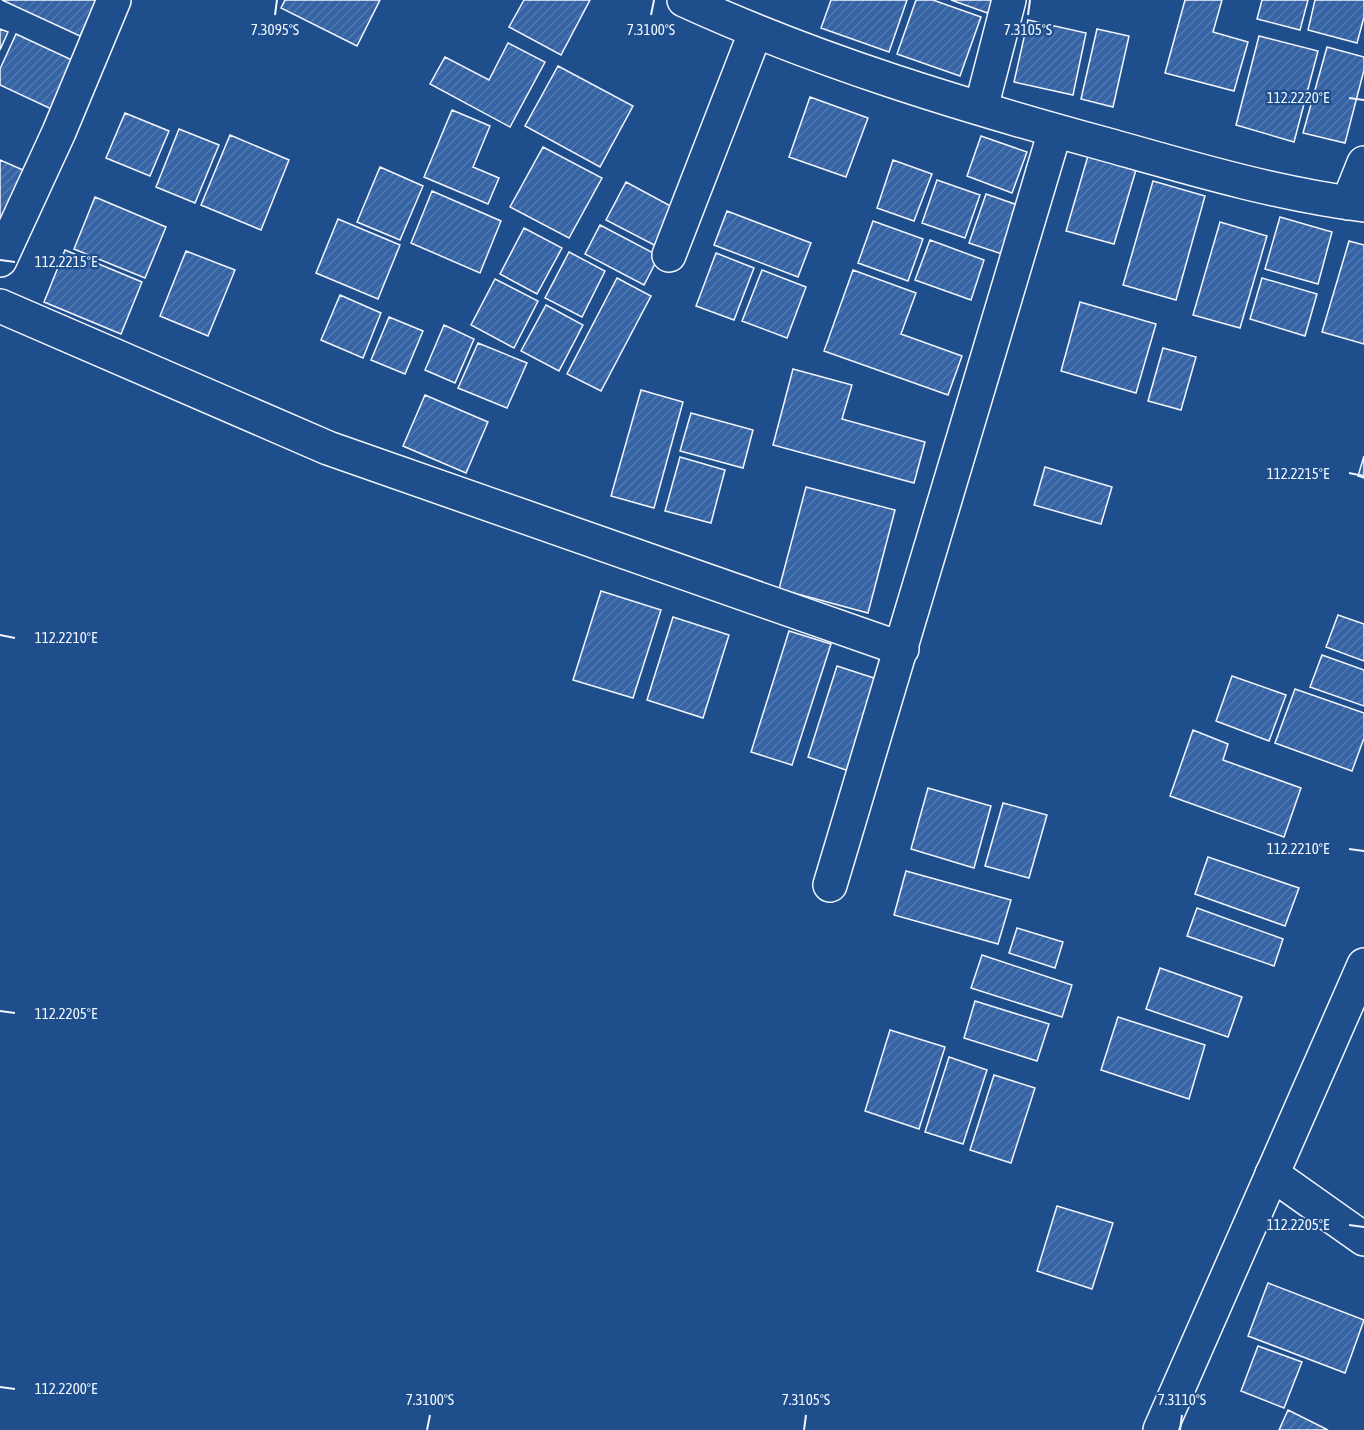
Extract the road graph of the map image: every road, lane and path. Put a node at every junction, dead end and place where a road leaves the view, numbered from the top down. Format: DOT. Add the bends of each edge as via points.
graph roads {
  1 [pos="114,0"];
  2 [pos="684,0"];
  3 [pos="1008,0"];
  4 [pos="755,33"];
  5 [pos="981,108"];
  6 [pos="1055,131"];
  7 [pos="1364,163"];
  8 [pos="1356,204"];
  9 [pos="669,255"];
  10 [pos="0,260"];
  11 [pos="0,306"];
  12 [pos="902,649"];
  13 [pos="830,885"];
  14 [pos="1364,965"];
  15 [pos="1272,1174"];
  16 [pos="1364,1239"];
  17 [pos="1160,1430"];
  1 -- 10 [label="street"];
  2 -- 4 [label="street"];
  3 -- 5 [label="street"];
  4 -- 5 [label="street"];
  4 -- 9 [label="street"];
  5 -- 6 [label="street"];
  6 -- 8 [label="street" via="1259,187"];
  6 -- 12 [label="street"];
  7 -- 8 [label="street"];
  11 -- 12 [label="street" via="328,448"];
  12 -- 13 [label="street"];
  14 -- 15 [label="street"];
  15 -- 16 [label="street"];
  15 -- 17 [label="street"];
}
